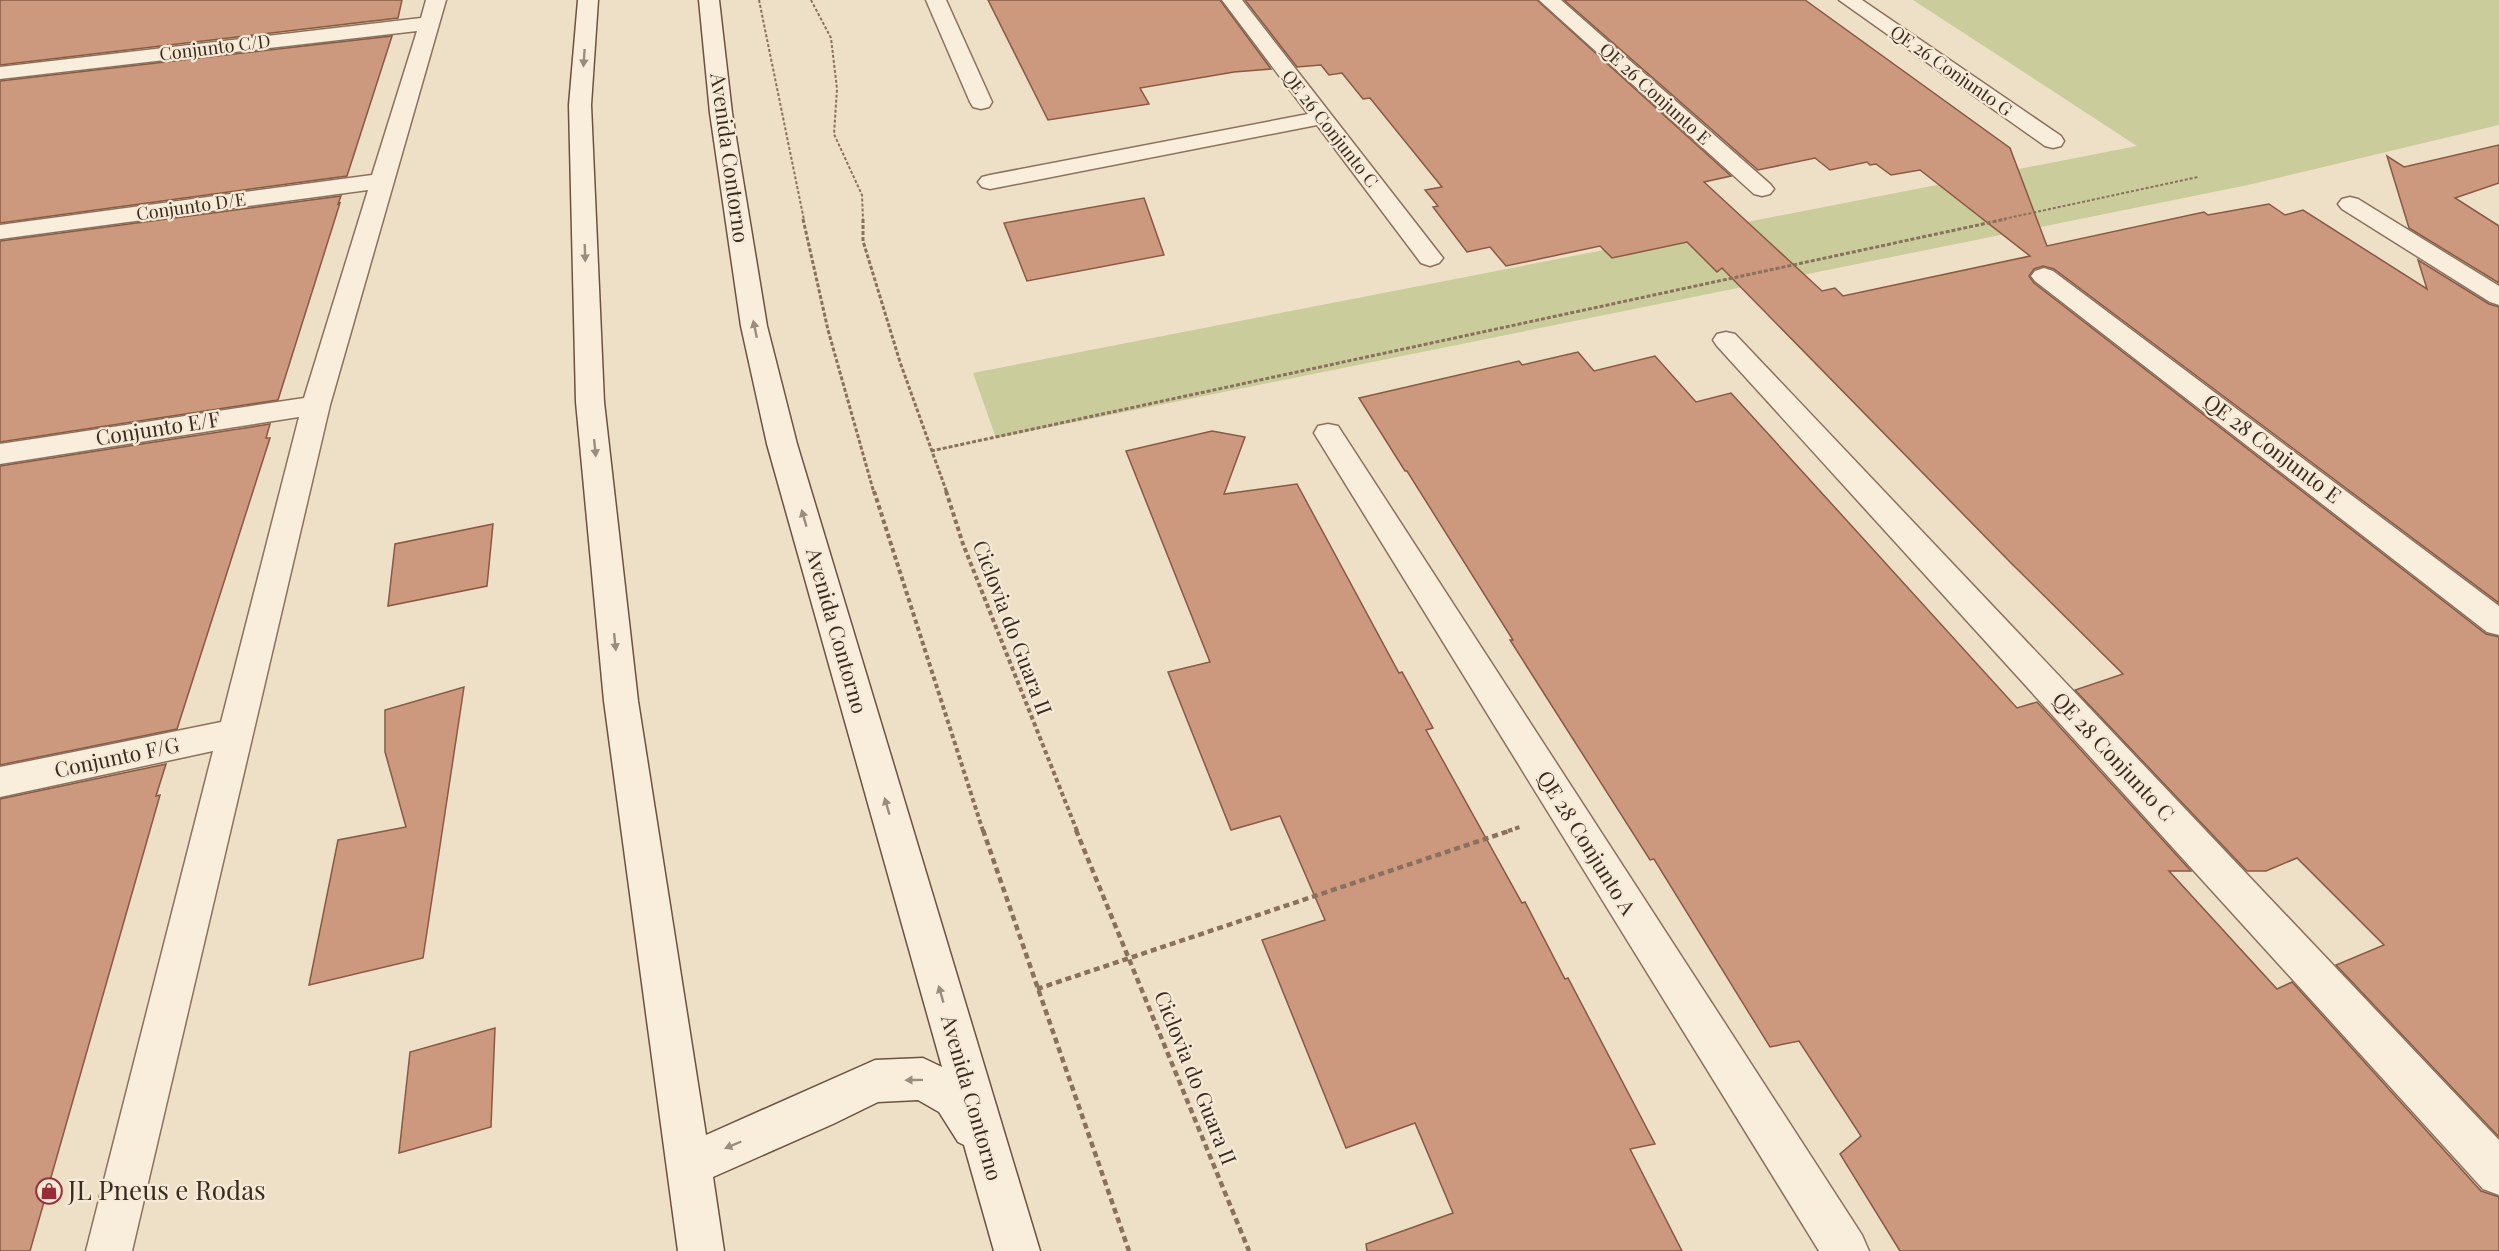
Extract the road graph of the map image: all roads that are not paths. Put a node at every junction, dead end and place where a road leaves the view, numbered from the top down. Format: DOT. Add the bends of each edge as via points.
graph roads {
  1 [pos="588,0"];
  2 [pos="709,0"];
  3 [pos="936,0"];
  4 [pos="1232,0"];
  5 [pos="1549,0"];
  6 [pos="1849,0"];
  7 [pos="433,11"];
  8 [pos="0,73"];
  9 [pos="981,102"];
  10 [pos="1321,118"];
  11 [pos="2053,141"];
  12 [pos="382,181"];
  13 [pos="990,182"];
  14 [pos="1762,189"];
  15 [pos="2350,204"];
  16 [pos="0,232"];
  17 [pos="1430,258"];
  18 [pos="2044,276"];
  19 [pos="2499,297"];
  20 [pos="1726,340"];
  21 [pos="316,405"];
  22 [pos="1328,433"];
  23 [pos="0,454"];
  24 [pos="2499,623"];
  25 [pos="234,733"];
  26 [pos="0,782"];
  27 [pos="984,1144"];
  28 [pos="687,1165"];
  29 [pos="2499,1173"];
  30 [pos="109,1251"];
  31 [pos="701,1251"];
  32 [pos="1017,1251"];
  33 [pos="1846,1251"];
  1 -- 28 [label="street, one-way" via="580,105 590,402 621,701"];
  27 -- 2 [label="street, Avenida Contorno, one-way" via="782,444 756,337 721,112"];
  3 -- 9 [label="street"];
  4 -- 10 [label="street, QE 26 Conjunto C"];
  5 -- 14 [label="street, QE 26 Conjunto E"];
  6 -- 11 [label="street, QE 26 Conjunto G"];
  7 -- 8 [label="street, Conjunto C/D"];
  7 -- 12 [label="street"];
  10 -- 13 [label="street"];
  10 -- 17 [label="street, QE 26 Conjunto C"];
  12 -- 16 [label="street, Conjunto D/E"];
  12 -- 21 [label="street"];
  15 -- 19 [label="street"];
  18 -- 24 [label="street, QE 28 Conjunto E"];
  20 -- 29 [label="street, QE 28 Conjunto C"];
  21 -- 23 [label="street, Conjunto E/F"];
  21 -- 25 [label="street"];
  22 -- 33 [label="street, QE 28 Conjunto A"];
  25 -- 26 [label="street, Conjunto F/G"];
  25 -- 30 [label="street"];
  27 -- 28 [label="street, one-way" via="954,1097 923,1079 875,1081"];
  27 -- 32 [label="street, Avenida Contorno"];
  28 -- 31 [label="street"];
}
